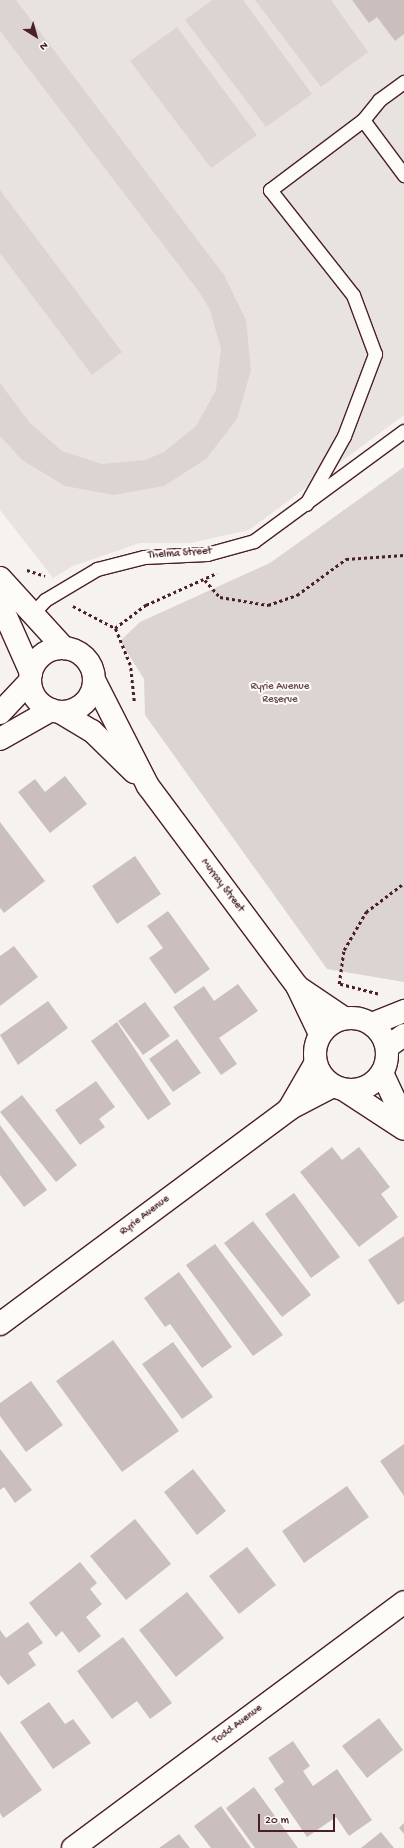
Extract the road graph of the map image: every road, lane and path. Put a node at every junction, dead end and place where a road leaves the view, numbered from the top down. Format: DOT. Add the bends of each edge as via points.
graph roads {
  1 [pos="404,82"];
  2 [pos="363,120"];
  3 [pos="404,175"];
  4 [pos="404,431"];
  5 [pos="306,504"];
  6 [pos="404,555"];
  7 [pos="225,569"];
  8 [pos="0,578"];
  9 [pos="205,580"];
  10 [pos="0,604"];
  11 [pos="32,614"];
  12 [pos="64,648"];
  13 [pos="30,677"];
  14 [pos="94,682"];
  15 [pos="128,705"];
  16 [pos="56,711"];
  17 [pos="0,712"];
  18 [pos="0,739"];
  19 [pos="148,786"];
  20 [pos="404,883"];
  21 [pos="297,986"];
  22 [pos="384,995"];
  23 [pos="404,1011"];
  24 [pos="344,1018"];
  25 [pos="372,1024"];
  26 [pos="320,1034"];
  27 [pos="395,1041"];
  28 [pos="315,1064"];
  29 [pos="382,1073"];
  30 [pos="340,1089"];
  31 [pos="290,1109"];
  32 [pos="404,1120"];
  33 [pos="404,1129"];
  34 [pos="0,1324"];
  35 [pos="404,1602"];
  36 [pos="73,1848"];
  1 -- 2 [label="lane" via="379,100"];
  2 -- 3 [label="lane"];
  2 -- 5 [label="lane" via="270,190 353,295 375,354 344,436"];
  4 -- 5 [label="lane, Thelma Street"];
  5 -- 11 [label="lane, Thelma Street" via="254,541 207,554 144,557 97,569 45,600"];
  6 -- 9 [label="path" via="346,559 297,594 268,605 220,597"];
  7 -- 9 [label="path"];
  8 -- 11 [label="main road"];
  9 -- 15 [label="path" via="146,605 115,628 133,681 134,702"];
  10 -- 13 [label="main road"];
  11 -- 12 [label="main road"];
  12 -- 13 [label="main road" via="43,654"];
  12 -- 14 [label="main road" via="74,650 90,662"];
  13 -- 16 [label="main road" via="36,699"];
  13 -- 17 [label="main road"];
  14 -- 16 [label="main road" via="87,701 70,712"];
  14 -- 19 [label="main road, Murray Street"];
  16 -- 18 [label="main road"];
  16 -- 19 [label="main road, Murray Street" via="92,731"];
  19 -- 21 [label="main road, Murray Street"];
  20 -- 22 [label="path" via="366,912 344,950 339,984"];
  21 -- 24 [label="main road, Murray Street"];
  21 -- 26 [label="main road, Murray Street"];
  23 -- 25 [label="main road"];
  24 -- 25 [label="main road"];
  24 -- 26 [label="main road" via="330,1023"];
  25 -- 27 [label="main road"];
  26 -- 28 [label="main road" via="314,1049"];
  27 -- 29 [label="main road"];
  28 -- 30 [label="main road" via="321,1077"];
  28 -- 31 [label="main road, Ryrie Avenue"];
  29 -- 30 [label="main road" via="367,1087"];
  29 -- 32 [label="main road"];
  30 -- 31 [label="main road, Ryrie Avenue"];
  30 -- 33 [label="main road"];
  31 -- 34 [label="main road, Ryrie Avenue"];
  35 -- 36 [label="main road, Todd Avenue"];
}
